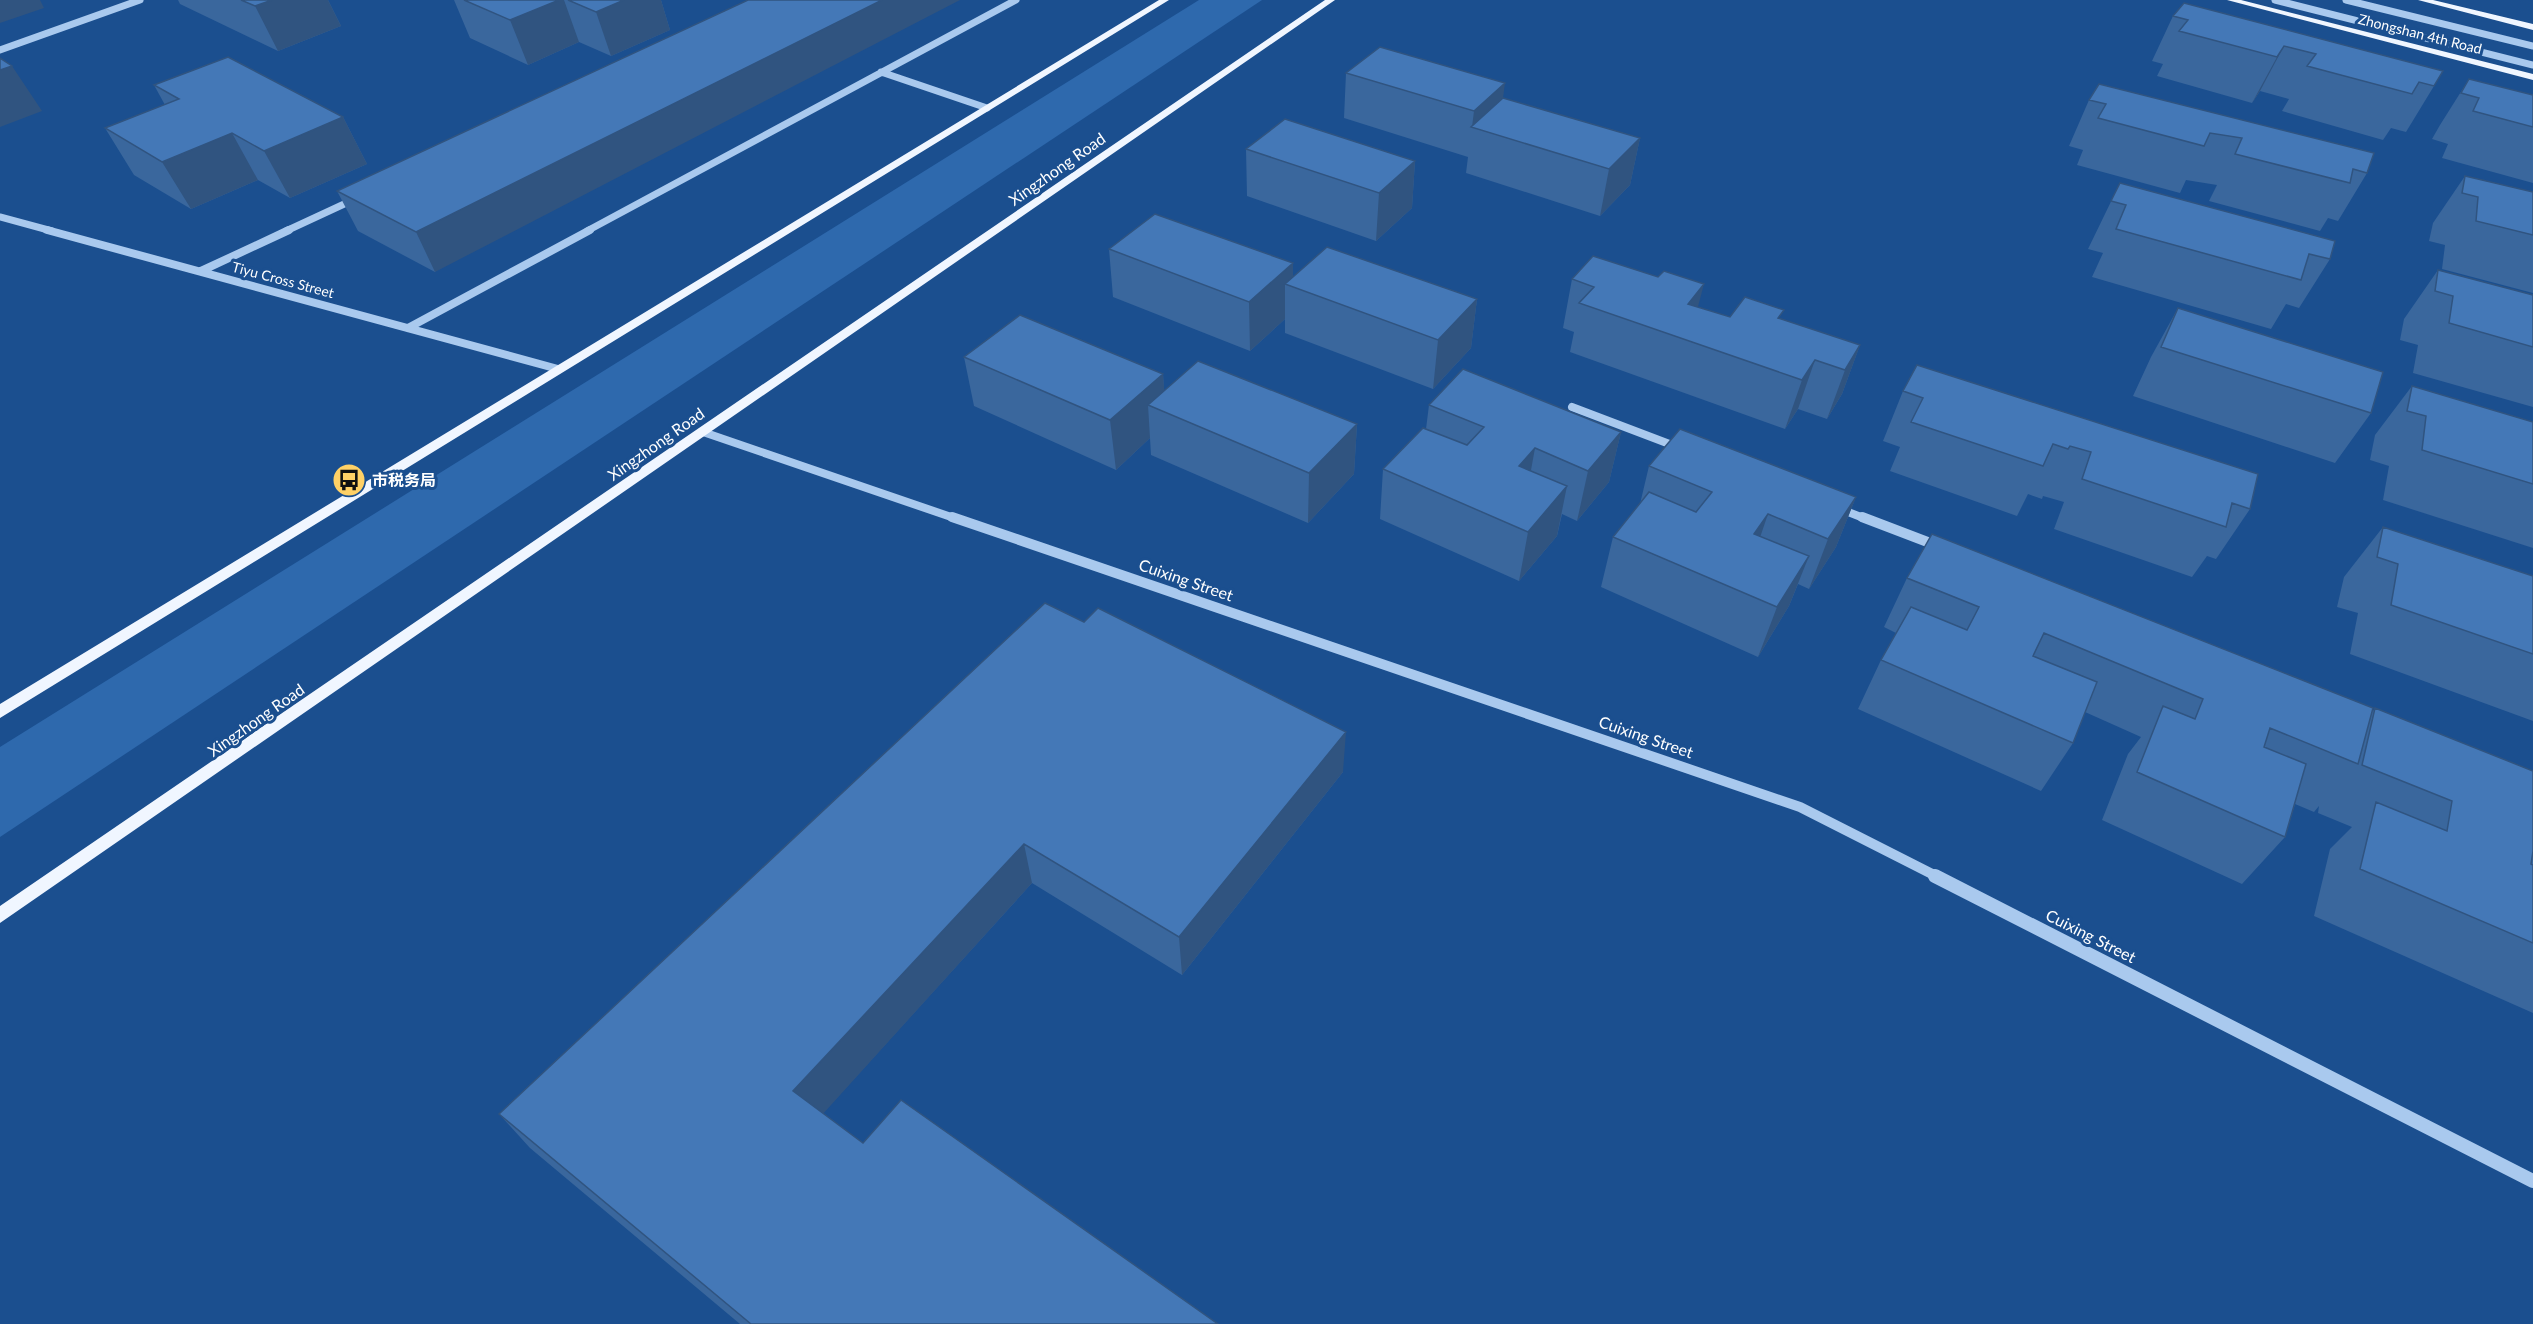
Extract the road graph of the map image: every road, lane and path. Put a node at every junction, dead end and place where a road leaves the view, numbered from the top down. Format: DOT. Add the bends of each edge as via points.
graph roads {
  1 [pos="140,0"];
  2 [pos="1016,0"];
  3 [pos="1165,0"];
  4 [pos="1331,0"];
  5 [pos="2231,0"];
  6 [pos="2275,0"];
  7 [pos="2346,0"];
  8 [pos="2422,0"];
  9 [pos="2533,27"];
  10 [pos="2533,46"];
  11 [pos="0,50"];
  12 [pos="2533,65"];
  13 [pos="881,72"];
  14 [pos="2533,77"];
  15 [pos="987,108"];
  16 [pos="362,196"];
  17 [pos="0,217"];
  18 [pos="201,272"];
  19 [pos="408,328"];
  20 [pos="558,369"];
  21 [pos="1572,406"];
  22 [pos="703,432"];
  23 [pos="1695,453"];
  24 [pos="1829,504"];
  25 [pos="1952,551"];
  26 [pos="0,712"];
  27 [pos="0,916"];
  28 [pos="2533,1181"];
  1 -- 11 [label="street"];
  2 -- 13 [label="street"];
  3 -- 15 [label="main road"];
  4 -- 22 [label="main road, Xingzhong Road"];
  5 -- 14 [label="main road, Zhongshan 4th Road"];
  6 -- 12 [label="street"];
  7 -- 10 [label="street"];
  8 -- 9 [label="main road"];
  13 -- 15 [label="street"];
  13 -- 19 [label="street"];
  15 -- 20 [label="main road"];
  16 -- 18 [label="street"];
  17 -- 18 [label="street, Tiyu Cross Street"];
  18 -- 19 [label="street, Tiyu Cross Street"];
  19 -- 20 [label="street, Tiyu Cross Street"];
  20 -- 26 [label="main road"];
  21 -- 23 [label="street"];
  22 -- 27 [label="main road, Xingzhong Road"];
  22 -- 28 [label="street, Cuixing Street" via="1800,807"];
  24 -- 25 [label="street"];
}
